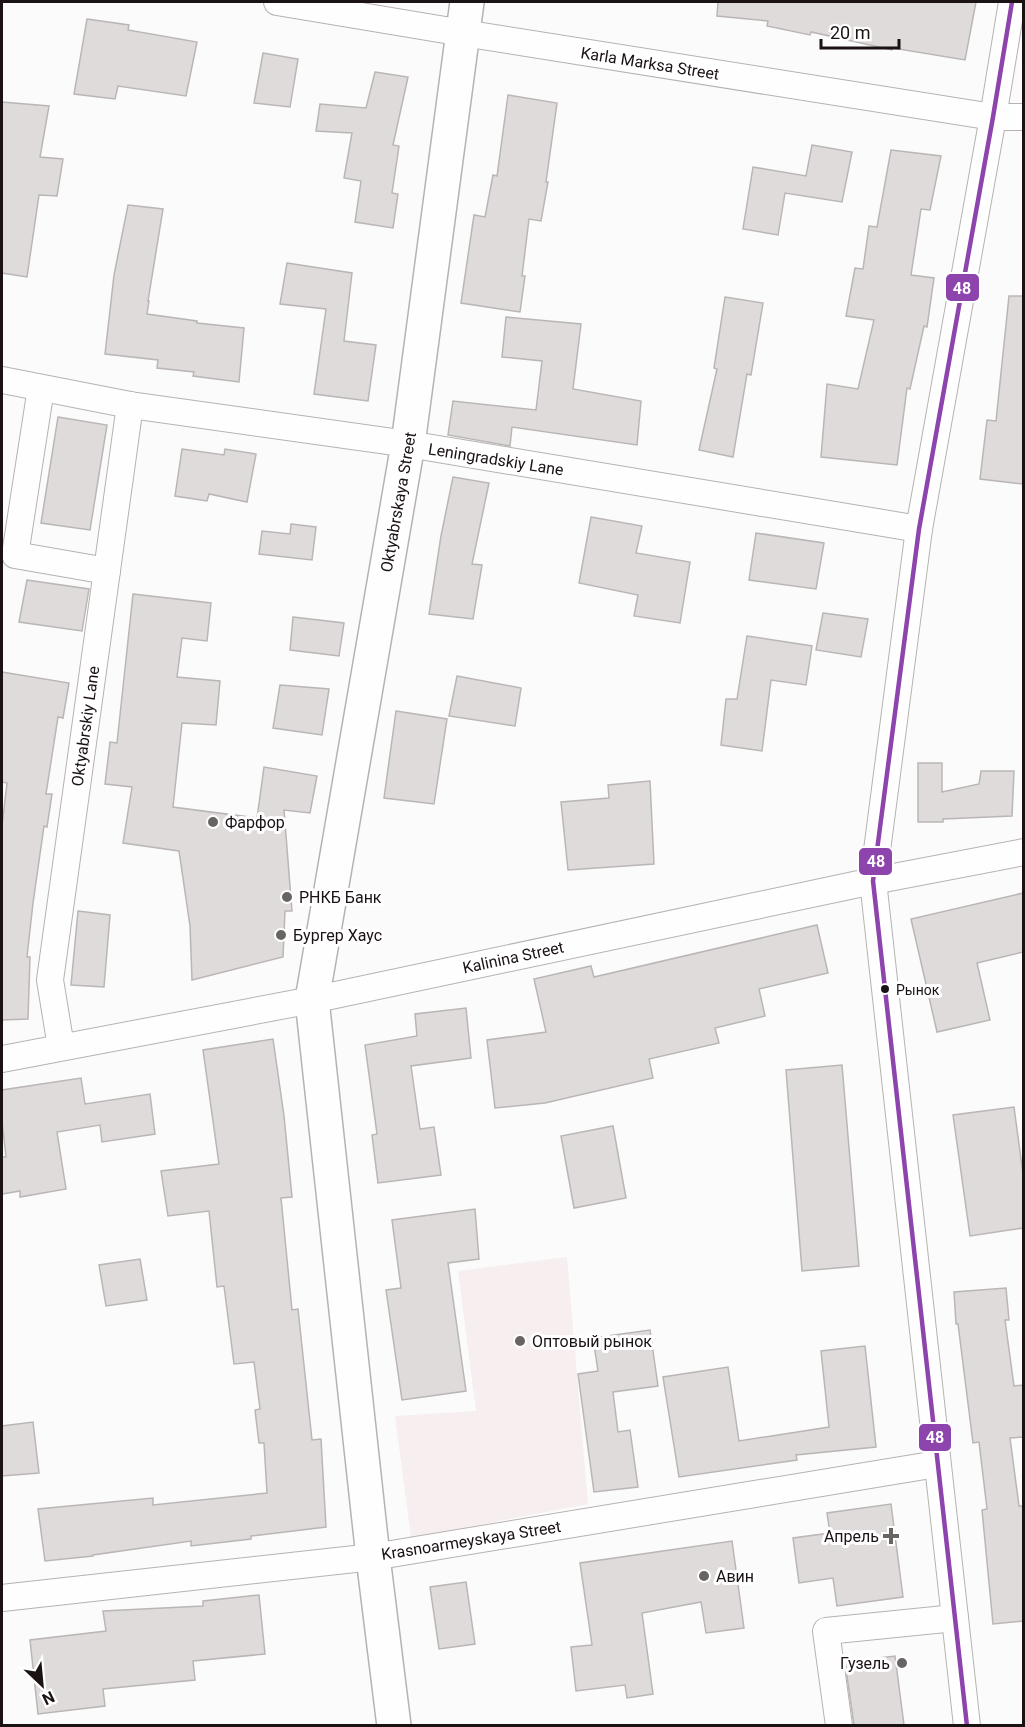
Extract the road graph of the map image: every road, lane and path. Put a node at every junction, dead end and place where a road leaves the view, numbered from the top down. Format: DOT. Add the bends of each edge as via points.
graph roads {
  1 [pos="277,2"];
  2 [pos="467,2"];
  3 [pos="1012,2"];
  4 [pos="463,33"];
  5 [pos="993,117"];
  6 [pos="1023,117"];
  7 [pos="2,380"];
  8 [pos="41,388"];
  9 [pos="130,405"];
  10 [pos="408,444"];
  11 [pos="919,529"];
  12 [pos="107,571"];
  13 [pos="1023,852"];
  14 [pos="873,881"];
  15 [pos="312,1000"];
  16 [pos="61,1047"];
  17 [pos="2,1059"];
  18 [pos="937,1464"];
  19 [pos="373,1557"];
  20 [pos="2,1598"];
  21 [pos="955,1618"];
  22 [pos="394,1725"];
  23 [pos="839,1725"];
  24 [pos="967,1725"];
  1 -- 4 [label="street, Karla Marksa Street"];
  2 -- 4 [label="main road, Oktyabrskaya Street"];
  3 -- 5 [label="street"];
  4 -- 5 [label="street, Karla Marksa Street"];
  4 -- 10 [label="main road, Oktyabrskaya Street"];
  5 -- 6 [label="street, Karla Marksa Street"];
  5 -- 11 [label="street"];
  7 -- 8 [label="street, Leningradskiy Lane"];
  8 -- 9 [label="street, Leningradskiy Lane"];
  8 -- 12 [label="street" via="15,555"];
  9 -- 10 [label="street, Leningradskiy Lane"];
  9 -- 12 [label="street, Oktyabrskiy Lane"];
  10 -- 11 [label="street, Leningradskiy Lane"];
  10 -- 15 [label="main road, Oktyabrskaya Street"];
  11 -- 14 [label="street"];
  12 -- 16 [label="street, Oktyabrskiy Lane" via="50,980"];
  13 -- 14 [label="street, Kalinina Street"];
  14 -- 15 [label="street, Kalinina Street"];
  14 -- 18 [label="street"];
  15 -- 16 [label="street, Kalinina Street"];
  15 -- 19 [label="main road, Oktyabrskaya Street"];
  16 -- 17 [label="street, Kalinina Street"];
  18 -- 19 [label="street, Krasnoarmeyskaya Street"];
  18 -- 21 [label="street"];
  19 -- 20 [label="street, Krasnoarmeyskaya Street"];
  19 -- 22 [label="main road, Oktyabrskaya Street"];
  21 -- 23 [label="street" via="826,1631"];
  21 -- 24 [label="street"];
}
